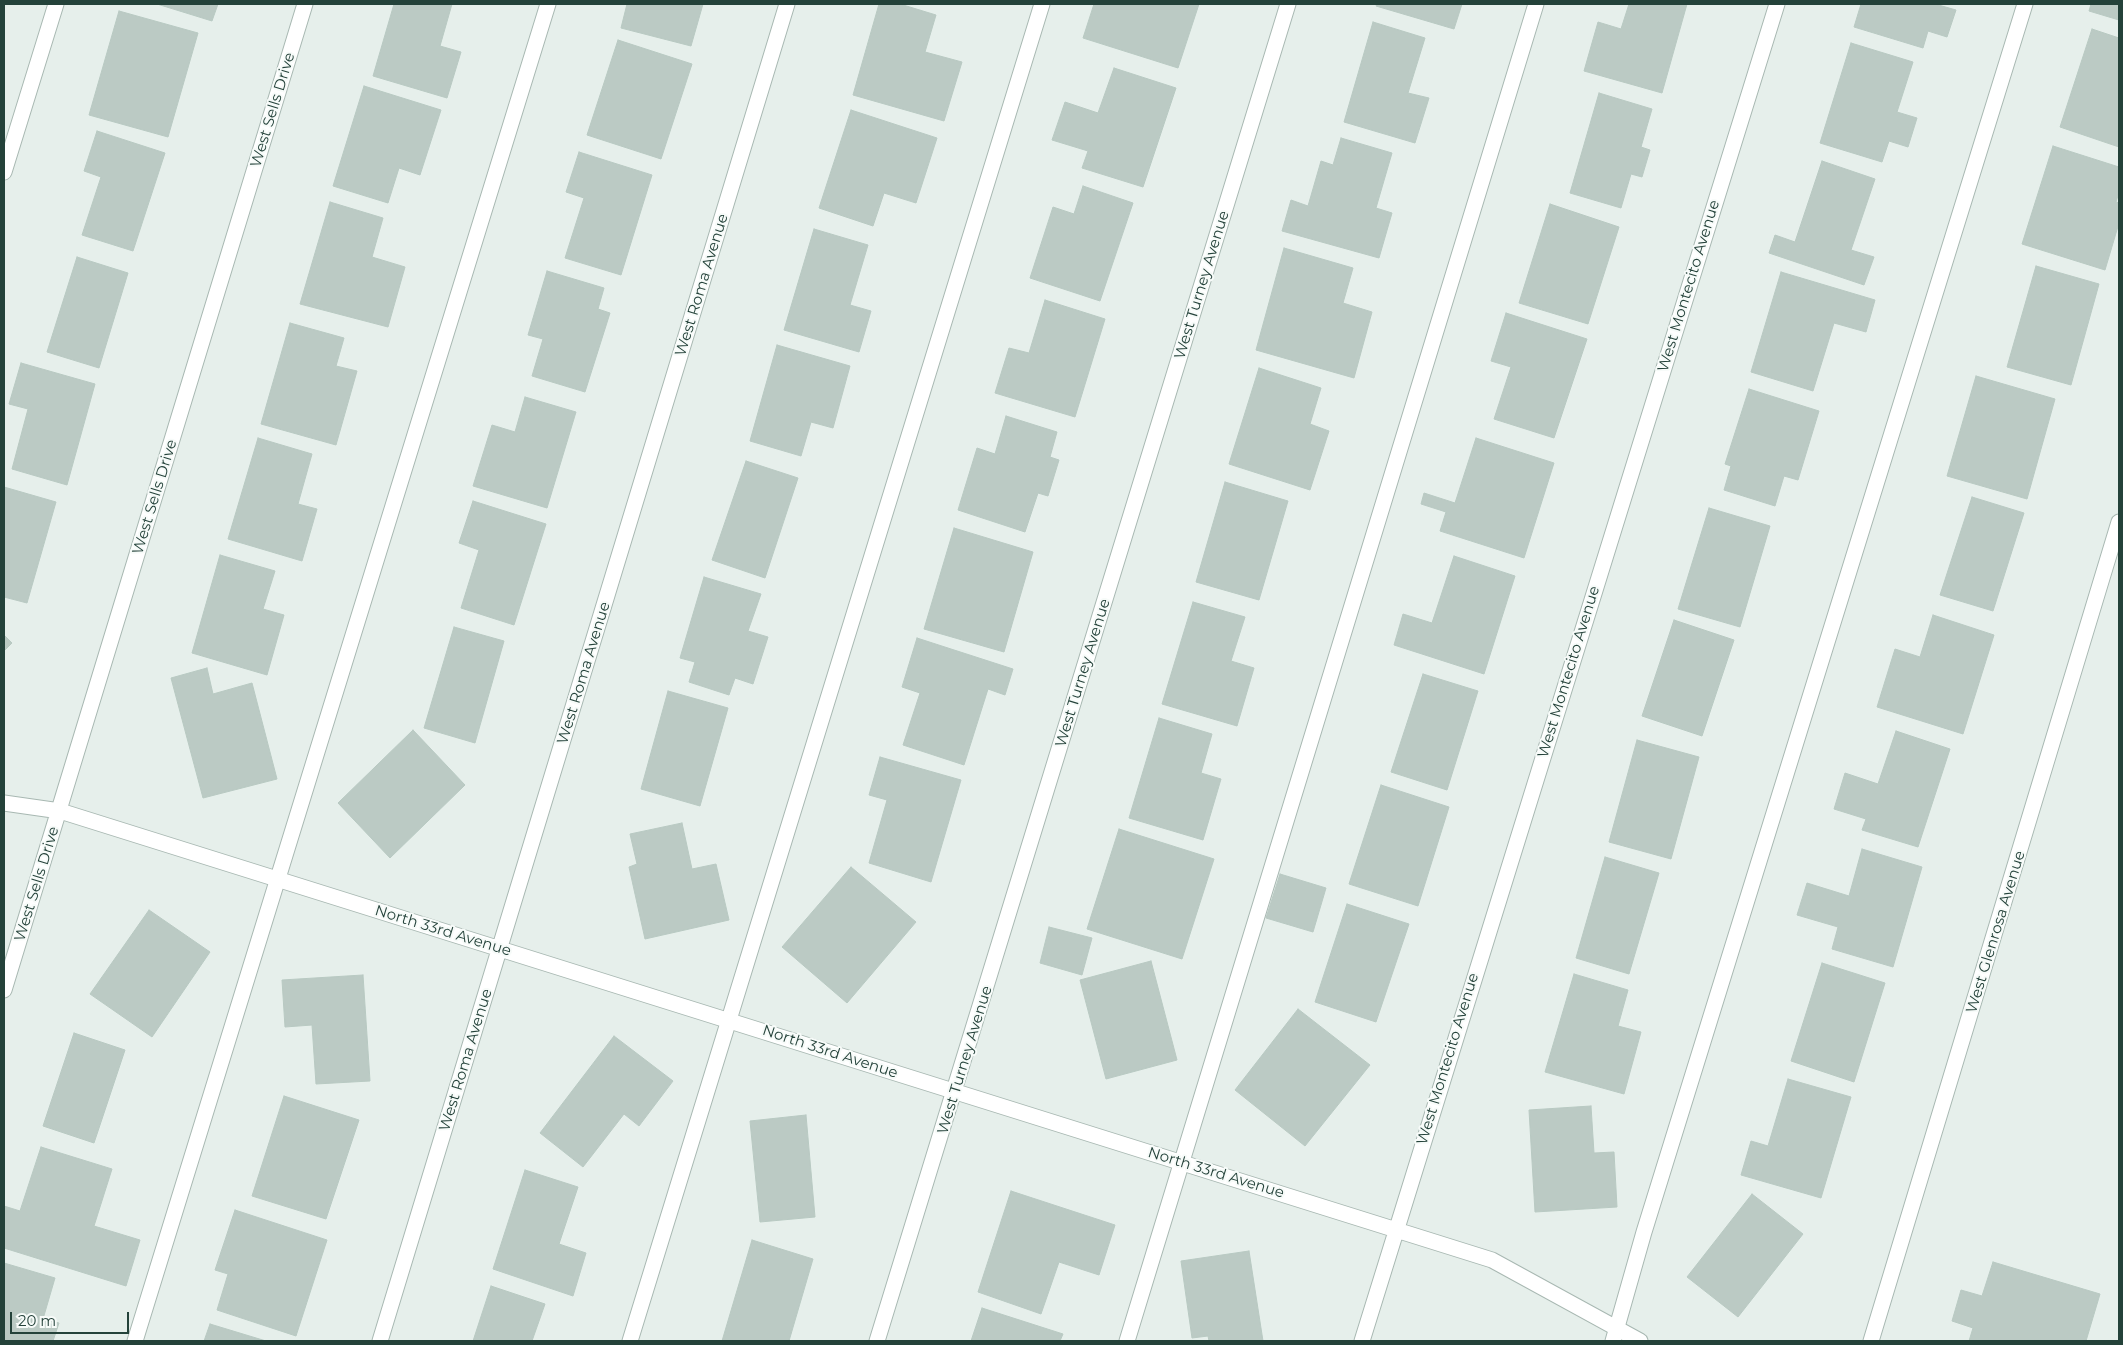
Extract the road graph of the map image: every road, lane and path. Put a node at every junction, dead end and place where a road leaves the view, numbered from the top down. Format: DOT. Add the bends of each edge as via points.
graph roads {
  1 [pos="56,4"];
  2 [pos="305,4"];
  3 [pos="548,4"];
  4 [pos="787,4"];
  5 [pos="1042,4"];
  6 [pos="1288,4"];
  7 [pos="1536,4"];
  8 [pos="1777,4"];
  9 [pos="2025,4"];
  10 [pos="4,172"];
  11 [pos="2119,522"];
  12 [pos="4,803"];
  13 [pos="60,811"];
  14 [pos="277,879"];
  15 [pos="500,949"];
  16 [pos="4,990"];
  17 [pos="730,1021"];
  18 [pos="955,1091"];
  19 [pos="1182,1163"];
  20 [pos="1396,1230"];
  21 [pos="1615,1334"];
  22 [pos="135,1341"];
  23 [pos="380,1341"];
  24 [pos="630,1341"];
  25 [pos="877,1341"];
  26 [pos="1127,1341"];
  27 [pos="1362,1341"];
  28 [pos="1640,1341"];
  29 [pos="1870,1341"];
  1 -- 10 [label="street"];
  2 -- 13 [label="street, West Sells Drive"];
  3 -- 14 [label="street"];
  4 -- 15 [label="street, West Roma Avenue"];
  5 -- 17 [label="street"];
  6 -- 18 [label="street, West Turney Avenue"];
  7 -- 19 [label="street"];
  8 -- 20 [label="street, West Montecito Avenue"];
  9 -- 21 [label="street"];
  11 -- 29 [label="street, West Glenrosa Avenue"];
  12 -- 13 [label="street, North 33rd Avenue"];
  13 -- 14 [label="street, North 33rd Avenue"];
  13 -- 16 [label="street, West Sells Drive"];
  14 -- 15 [label="street, North 33rd Avenue"];
  14 -- 22 [label="street"];
  15 -- 17 [label="street, North 33rd Avenue"];
  15 -- 23 [label="street, West Roma Avenue"];
  17 -- 18 [label="street, North 33rd Avenue"];
  17 -- 24 [label="street"];
  18 -- 19 [label="street, North 33rd Avenue"];
  18 -- 25 [label="street, West Turney Avenue"];
  19 -- 20 [label="street, North 33rd Avenue"];
  19 -- 26 [label="street"];
  20 -- 21 [label="street, North 33rd Avenue" via="1492,1260"];
  20 -- 27 [label="street, West Montecito Avenue"];
  21 -- 28 [label="street, North 33rd Avenue"];
}
